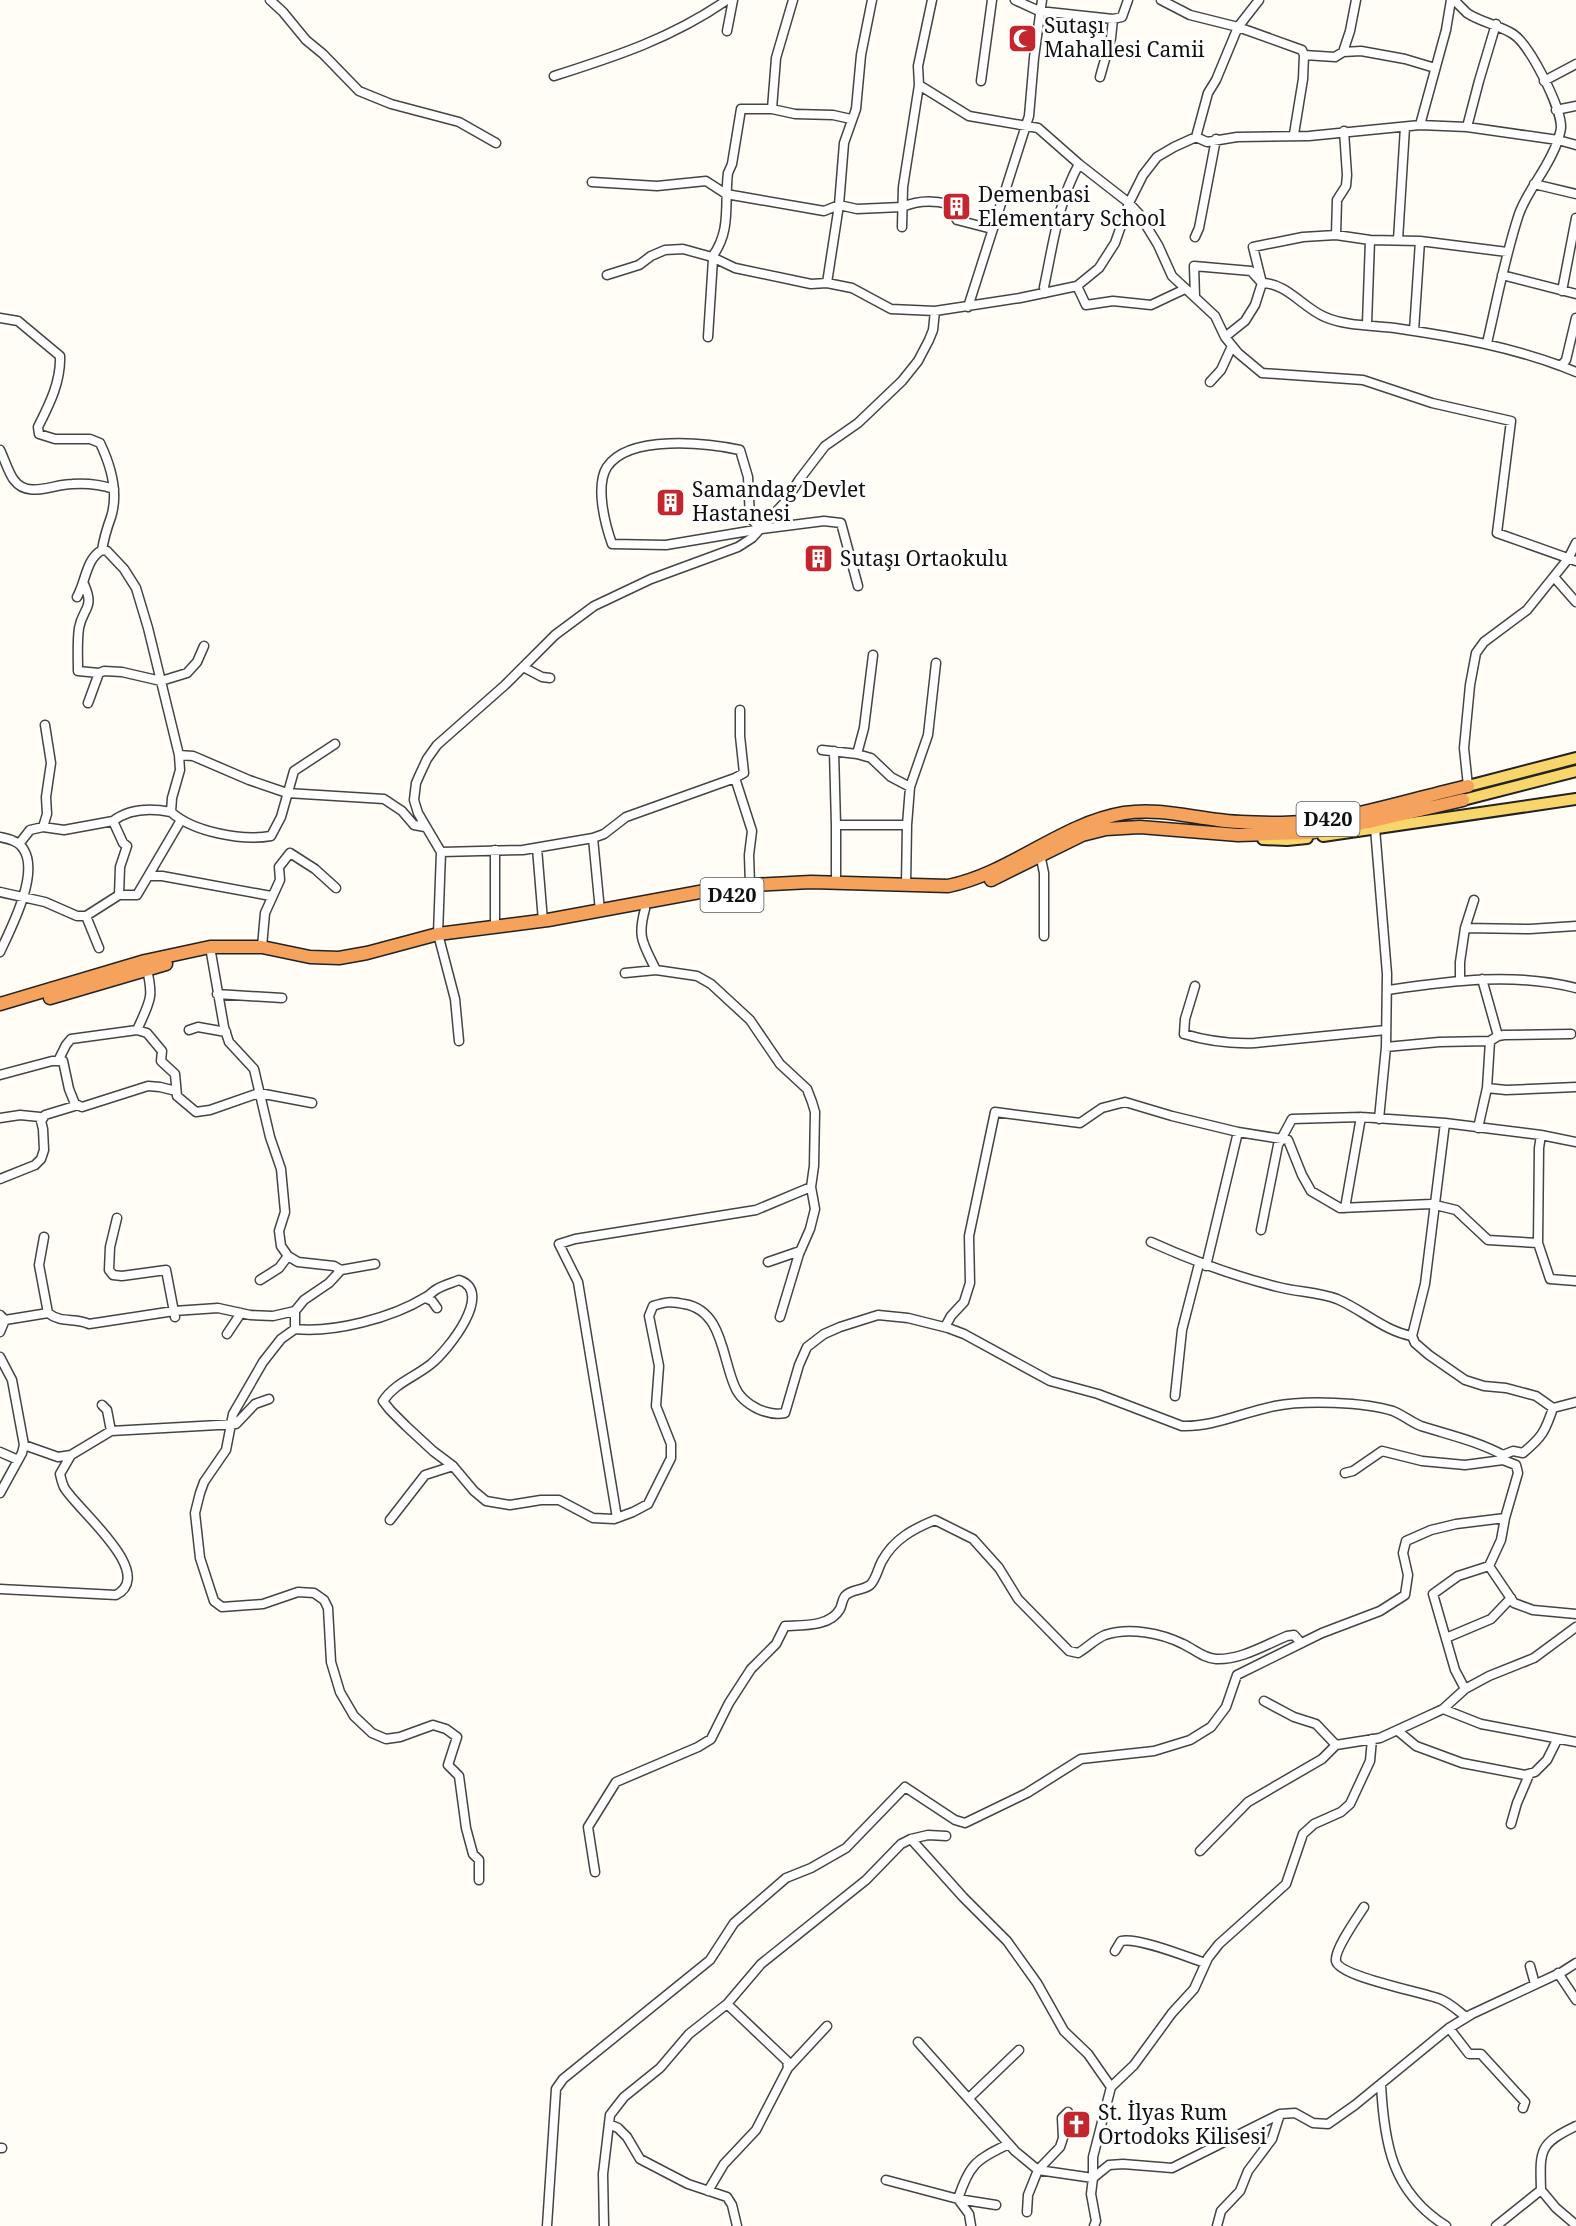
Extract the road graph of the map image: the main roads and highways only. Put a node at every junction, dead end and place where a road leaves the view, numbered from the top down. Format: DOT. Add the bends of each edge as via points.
graph roads {
  1 [pos="1576,758"];
  2 [pos="1576,771"];
  3 [pos="1468,786"];
  4 [pos="1576,799"];
  5 [pos="1463,800"];
  6 [pos="1252,835"];
  7 [pos="438,938"];
  8 [pos="210,950"];
  9 [pos="146,965"];
  10 [pos="0,1004"];
  11 [pos="0,1012"];
  1 -- 3 [label="main road"];
  2 -- 5 [label="main road, D420"];
  3 -- 7 [label="highway, D420" via="1314,822 1241,823 1163,812 1123,813 1075,828 989,873 948,886 750,885"];
  4 -- 6 [label="main road" via="1287,840"];
  5 -- 6 [label="highway, D420" via="1337,829"];
  6 -- 7 [label="highway, D420" via="1123,827 1082,835 983,883 946,892 781,889 533,930"];
  7 -- 8 [label="highway, D420" via="339,958 310,957 262,947"];
  7 -- 8 [label="highway, D420" via="370,960 327,964"];
  8 -- 9 [label="highway, D420"];
  9 -- 10 [label="highway, D420"];
  9 -- 11 [label="highway, D420"];
}
